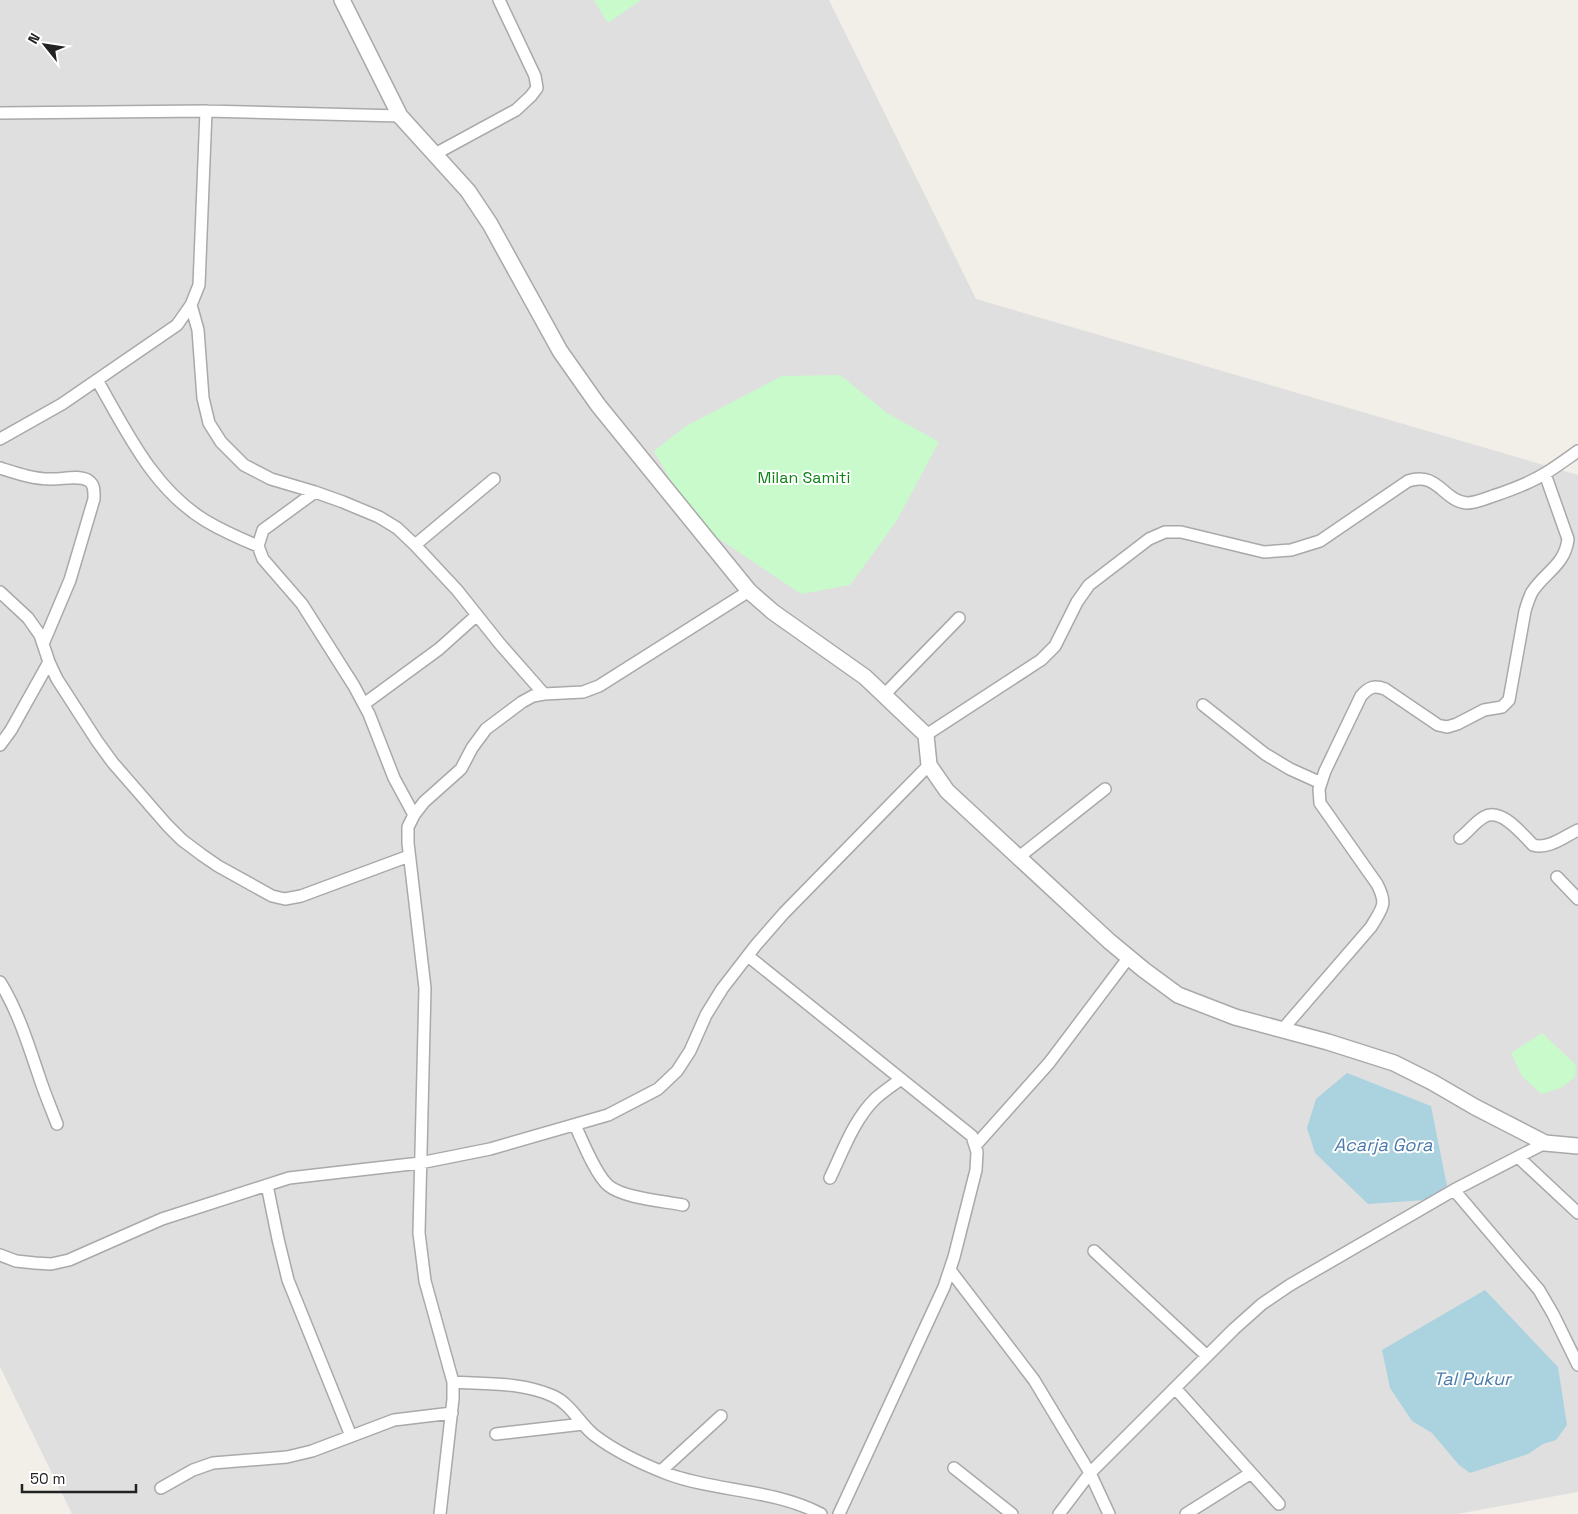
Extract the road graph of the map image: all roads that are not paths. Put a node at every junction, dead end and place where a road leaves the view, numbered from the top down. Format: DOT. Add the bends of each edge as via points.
graph roads {
  1 [pos="342,0"];
  2 [pos="499,0"];
  3 [pos="206,111"];
  4 [pos="0,113"];
  5 [pos="400,116"];
  6 [pos="435,154"];
  7 [pos="192,305"];
  8 [pos="97,380"];
  9 [pos="0,439"];
  10 [pos="1578,451"];
  11 [pos="0,468"];
  12 [pos="1545,474"];
  13 [pos="494,479"];
  14 [pos="315,492"];
  15 [pos="415,545"];
  16 [pos="258,546"];
  17 [pos="749,591"];
  18 [pos="0,592"];
  19 [pos="477,616"];
  20 [pos="959,618"];
  21 [pos="43,644"];
  22 [pos="49,662"];
  23 [pos="544,694"];
  24 [pos="884,695"];
  25 [pos="364,704"];
  26 [pos="1203,705"];
  27 [pos="926,735"];
  28 [pos="0,745"];
  29 [pos="929,765"];
  30 [pos="1321,783"];
  31 [pos="1105,789"];
  32 [pos="414,815"];
  33 [pos="1578,830"];
  34 [pos="1460,838"];
  35 [pos="409,856"];
  36 [pos="1019,857"];
  37 [pos="1557,877"];
  38 [pos="1578,899"];
  39 [pos="748,956"];
  40 [pos="1129,957"];
  41 [pos="0,982"];
  42 [pos="1282,1030"];
  43 [pos="901,1079"];
  44 [pos="57,1124"];
  45 [pos="575,1125"];
  46 [pos="1545,1143"];
  47 [pos="975,1146"];
  48 [pos="1578,1146"];
  49 [pos="1518,1157"];
  50 [pos="420,1163"];
  51 [pos="830,1178"];
  52 [pos="267,1185"];
  53 [pos="1454,1190"];
  54 [pos="683,1205"];
  55 [pos="1578,1213"];
  56 [pos="1094,1251"];
  57 [pos="0,1255"];
  58 [pos="950,1270"];
  59 [pos="1207,1356"];
  60 [pos="1578,1365"];
  61 [pos="453,1382"];
  62 [pos="1175,1388"];
  63 [pos="452,1414"];
  64 [pos="721,1416"];
  65 [pos="583,1424"];
  66 [pos="496,1434"];
  67 [pos="351,1436"];
  68 [pos="954,1468"];
  69 [pos="661,1471"];
  70 [pos="1090,1473"];
  71 [pos="1251,1473"];
  72 [pos="161,1488"];
  73 [pos="1279,1504"];
  74 [pos="440,1514"];
  75 [pos="821,1514"];
  76 [pos="838,1514"];
  77 [pos="1012,1514"];
  78 [pos="1059,1514"];
  79 [pos="1110,1514"];
  80 [pos="1186,1514"];
  1 -- 5 [label="street"];
  2 -- 6 [label="street" via="535,76 537,88 516,110"];
  3 -- 4 [label="street"];
  3 -- 5 [label="street"];
  3 -- 7 [label="street" via="199,285"];
  5 -- 6 [label="street"];
  6 -- 17 [label="street" via="468,191 490,224 560,351 598,405"];
  7 -- 8 [label="street" via="177,325"];
  7 -- 14 [label="street" via="198,330 203,398 209,423 220,442 251,469"];
  8 -- 9 [label="street"];
  8 -- 16 [label="street" via="139,453 175,498 205,521"];
  10 -- 12 [label="street"];
  11 -- 21 [label="street" via="32,477 81,478 90,481 94,489 94,499 70,580"];
  12 -- 27 [label="street" via="1518,487 1467,503 1430,481 1418,478 1320,541 1291,550 1264,552 1181,532 1165,532 1149,539 1089,585 1055,646 1041,660"];
  12 -- 30 [label="street" via="1568,539 1567,549 1528,599 1508,700 1502,707 1484,710 1447,727 1438,725 1385,689 1368,688 1361,696"];
  13 -- 15 [label="street"];
  14 -- 15 [label="street" via="379,517"];
  14 -- 16 [label="street" via="263,530"];
  15 -- 19 [label="street"];
  16 -- 25 [label="street" via="263,559 302,604"];
  17 -- 23 [label="street" via="599,686 583,692"];
  17 -- 24 [label="street" via="773,612 865,677"];
  18 -- 21 [label="street" via="28,618"];
  19 -- 23 [label="street"];
  19 -- 25 [label="street" via="439,649"];
  20 -- 24 [label="street"];
  21 -- 22 [label="street"];
  22 -- 28 [label="street"];
  22 -- 35 [label="street" via="97,741 167,825 218,866 272,896 285,899 302,896"];
  23 -- 32 [label="street" via="522,702 486,730 461,768"];
  24 -- 27 [label="street"];
  25 -- 32 [label="street" via="394,778"];
  26 -- 30 [label="street" via="1265,754"];
  27 -- 29 [label="street"];
  29 -- 36 [label="street" via="947,791"];
  29 -- 39 [label="street" via="784,913"];
  30 -- 42 [label="street" via="1320,804 1377,884 1383,895 1382,908 1371,927"];
  31 -- 36 [label="street"];
  32 -- 35 [label="street" via="408,827"];
  33 -- 34 [label="street" via="1539,847 1503,816 1494,814 1485,816"];
  35 -- 50 [label="street" via="425,988"];
  36 -- 40 [label="street"];
  37 -- 38 [label="street"];
  39 -- 43 [label="street"];
  39 -- 45 [label="street" via="722,989 677,1071 658,1089 608,1115"];
  40 -- 42 [label="street" via="1178,995 1235,1017"];
  40 -- 47 [label="street" via="1049,1063"];
  41 -- 44 [label="street" via="32,1052"];
  42 -- 46 [label="street" via="1394,1063"];
  43 -- 47 [label="street" via="972,1136"];
  43 -- 51 [label="street" via="876,1098 862,1115"];
  45 -- 50 [label="street" via="490,1149"];
  45 -- 54 [label="street" via="608,1185 621,1193"];
  46 -- 48 [label="street"];
  46 -- 49 [label="street"];
  47 -- 58 [label="street" via="976,1170"];
  49 -- 53 [label="street"];
  49 -- 55 [label="street"];
  50 -- 52 [label="street" via="288,1178"];
  50 -- 61 [label="street" via="419,1233 425,1281"];
  52 -- 57 [label="street" via="162,1219 69,1260 35,1263"];
  52 -- 67 [label="street" via="288,1280"];
  53 -- 59 [label="street" via="1290,1285 1262,1304"];
  53 -- 60 [label="street" via="1538,1290"];
  56 -- 59 [label="street"];
  58 -- 70 [label="street" via="1034,1380"];
  58 -- 76 [label="street"];
  59 -- 62 [label="street"];
  61 -- 63 [label="street"];
  61 -- 65 [label="street" via="534,1389 555,1397"];
  62 -- 70 [label="street"];
  62 -- 71 [label="street"];
  63 -- 67 [label="street" via="394,1420"];
  63 -- 74 [label="street"];
  64 -- 69 [label="street"];
  65 -- 66 [label="street"];
  65 -- 69 [label="street" via="620,1452"];
  67 -- 72 [label="street" via="312,1452 288,1457 213,1463"];
  68 -- 77 [label="street"];
  69 -- 75 [label="street" via="694,1482 785,1500"];
  70 -- 78 [label="street"];
  70 -- 79 [label="street"];
  71 -- 73 [label="street"];
  71 -- 80 [label="street"];
}
